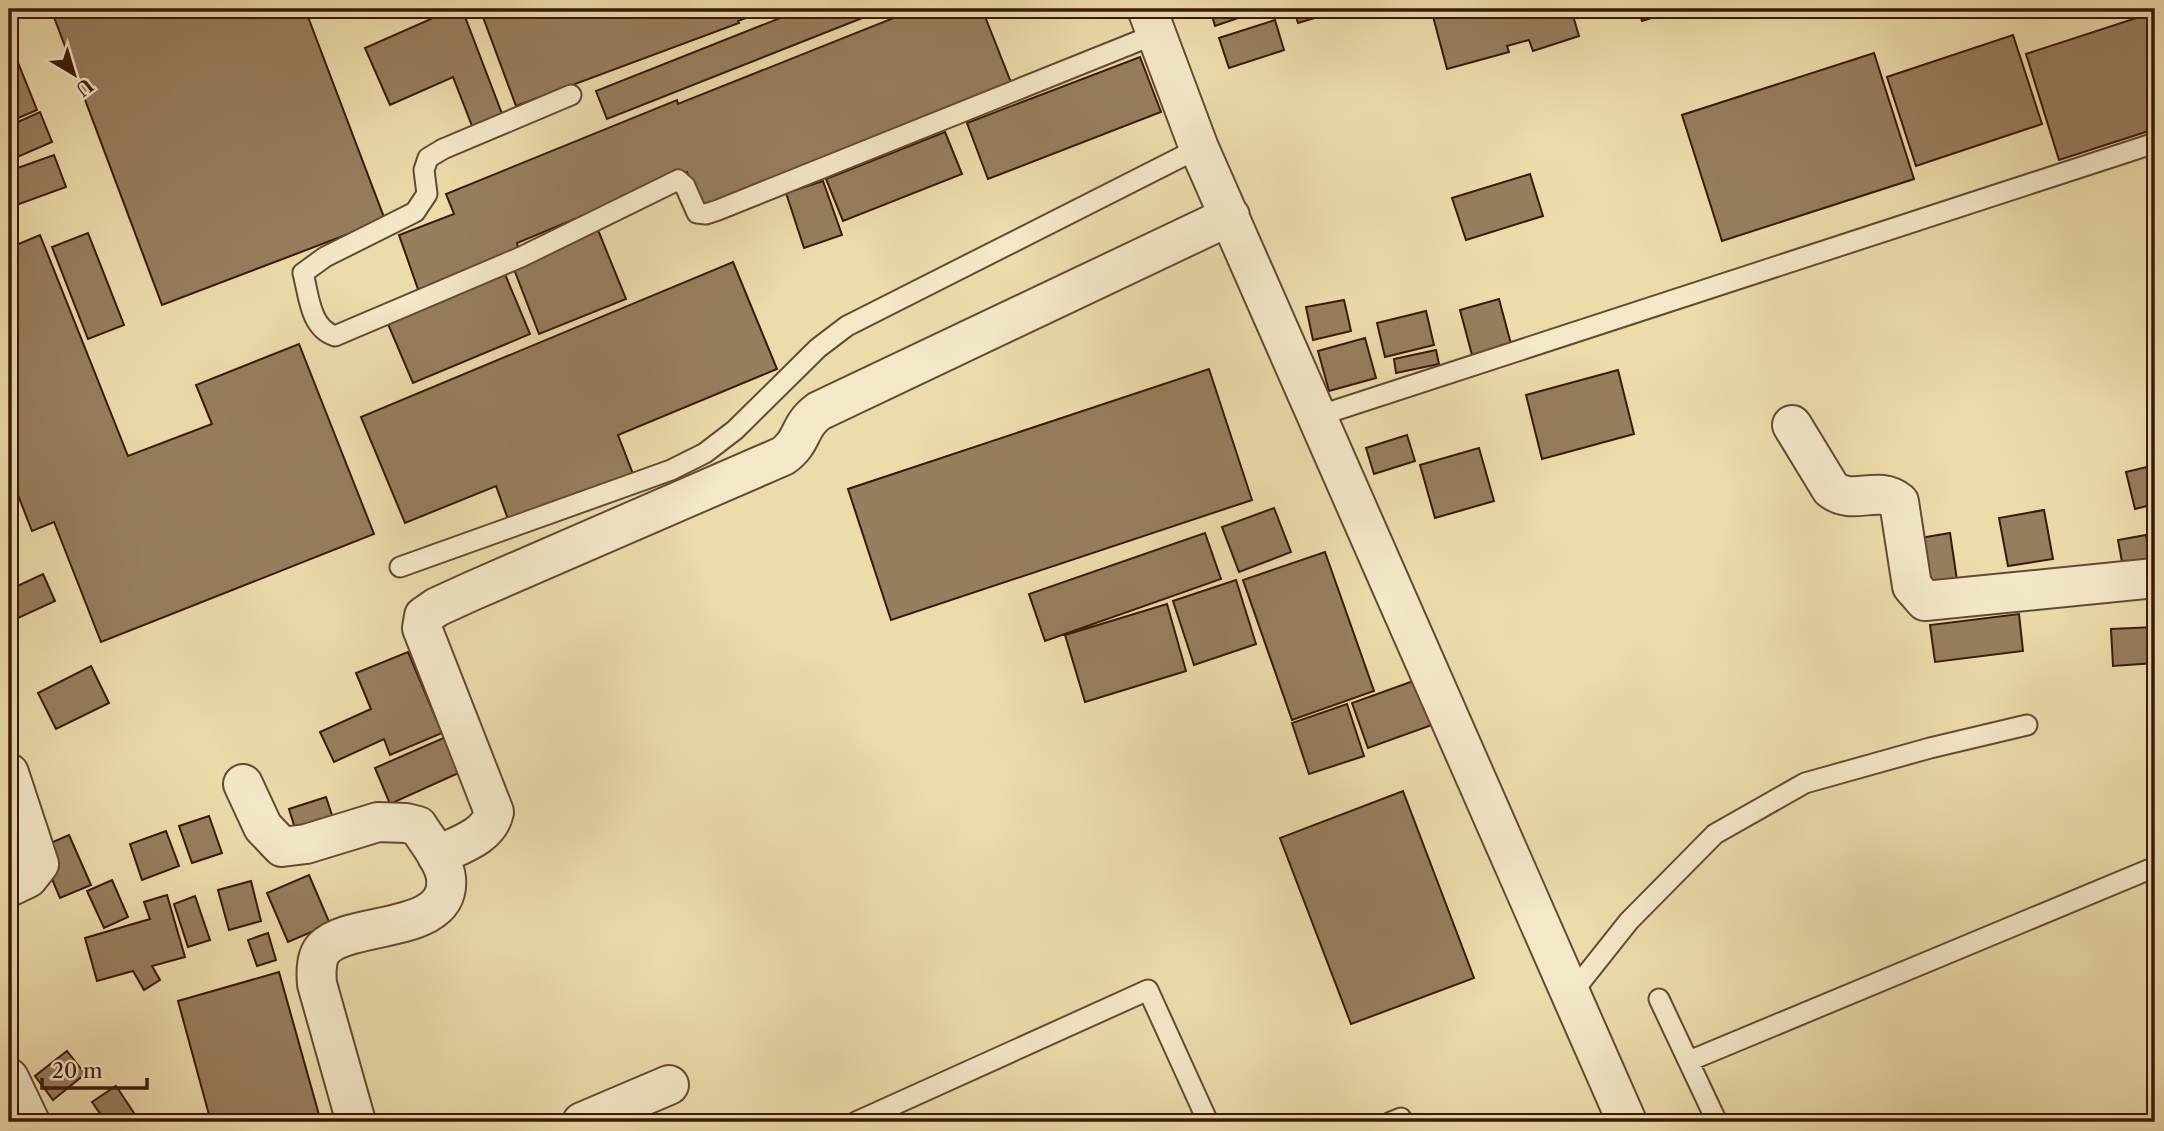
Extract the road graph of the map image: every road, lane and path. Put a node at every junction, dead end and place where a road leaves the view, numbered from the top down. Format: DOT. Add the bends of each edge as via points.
graph roads {
  1 [pos="1152,21"];
  2 [pos="571,95"];
  3 [pos="2155,143"];
  4 [pos="1199,148"];
  5 [pos="1230,216"];
  6 [pos="1318,416"];
  7 [pos="1792,425"];
  8 [pos="400,567"];
  9 [pos="2155,578"];
  10 [pos="2027,725"];
  11 [pos="9,773"];
  12 [pos="243,784"];
  13 [pos="437,856"];
  14 [pos="2155,867"];
  15 [pos="9,887"];
  16 [pos="1571,994"];
  17 [pos="1659,999"];
  18 [pos="1689,1061"];
  19 [pos="9,1078"];
  20 [pos="669,1085"];
  21 [pos="30,1122"];
  22 [pos="356,1122"];
  23 [pos="582,1122"];
  24 [pos="856,1122"];
  25 [pos="1208,1122"];
  26 [pos="1627,1122"];
  27 [pos="1717,1122"];
  1 -- 2 [label="lane" via="719,210 697,213 678,180 521,257 335,336 326,333 316,322 303,273 325,257 415,212 427,194 424,170 428,158"];
  1 -- 4 [label="street"];
  3 -- 6 [label="lane"];
  4 -- 5 [label="street"];
  4 -- 8 [label="lane" via="847,326 705,453 671,470"];
  5 -- 6 [label="street"];
  5 -- 13 [label="street" via="819,411 808,418 799,441 783,456 449,601 425,616 422,628 494,812 482,833"];
  6 -- 16 [label="street"];
  7 -- 9 [label="street" via="1838,495 1883,494 1899,502 1912,586 1925,601"];
  10 -- 16 [label="lane" via="1805,783 1715,834 1629,921"];
  11 -- 15 [label="street" via="39,864 28,878"];
  12 -- 13 [label="street" via="263,827 282,847 306,845 378,821 418,826"];
  13 -- 22 [label="street" via="446,877 444,895 434,910 336,940 323,949 316,971"];
  14 -- 18 [label="lane"];
  16 -- 26 [label="street"];
  17 -- 18 [label="lane"];
  18 -- 27 [label="lane"];
  19 -- 21 [label="street"];
  20 -- 23 [label="street"];
  24 -- 25 [label="lane" via="1148,990"];
}
